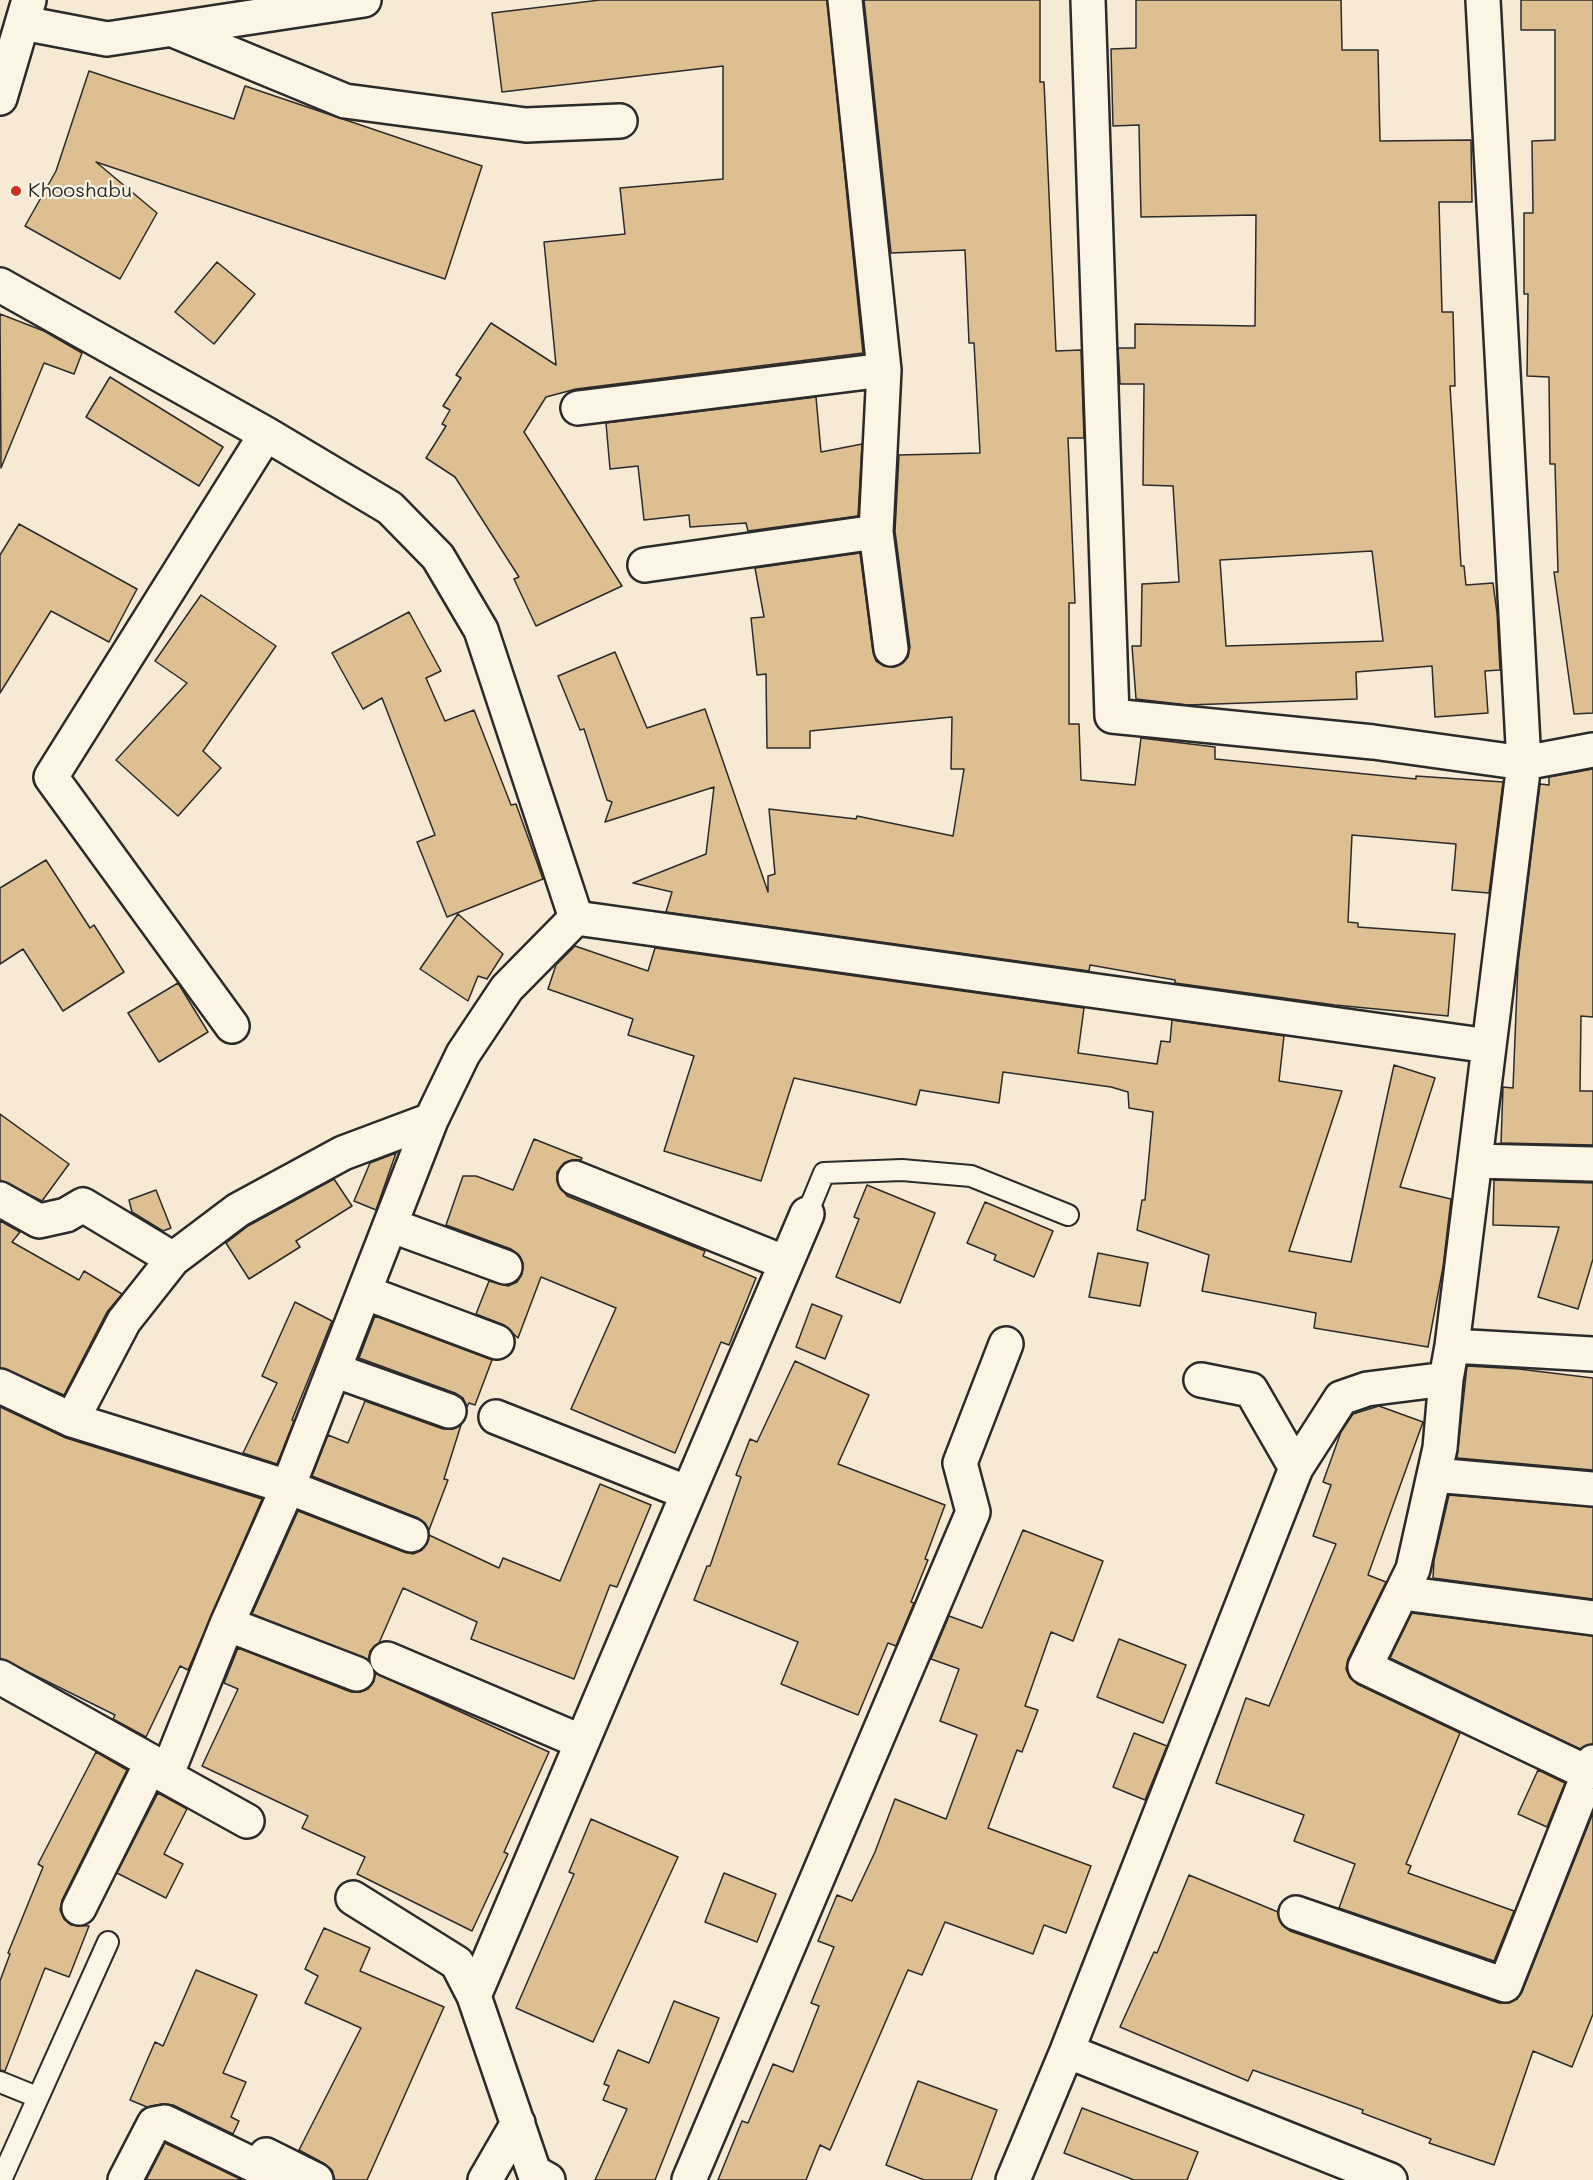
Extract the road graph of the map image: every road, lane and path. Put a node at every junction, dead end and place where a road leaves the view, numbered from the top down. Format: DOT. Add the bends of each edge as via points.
graph roads {
  1 [pos="364,0"];
  2 [pos="845,0"];
  3 [pos="1088,0"];
  4 [pos="1483,0"];
  5 [pos="26,12"];
  6 [pos="173,30"];
  7 [pos="0,98"];
  8 [pos="620,121"];
  9 [pos="0,285"];
  10 [pos="884,370"];
  11 [pos="578,408"];
  12 [pos="266,434"];
  13 [pos="876,532"];
  14 [pos="645,565"];
  15 [pos="891,648"];
  16 [pos="1593,750"];
  17 [pos="1524,763"];
  18 [pos="576,918"];
  19 [pos="232,1026"];
  20 [pos="1489,1046"];
  21 [pos="431,1120"];
  22 [pos="1475,1161"];
  23 [pos="1593,1164"];
  24 [pos="575,1178"];
  25 [pos="0,1199"];
  26 [pos="807,1214"];
  27 [pos="1068,1215"];
  28 [pos="390,1225"];
  29 [pos="172,1259"];
  30 [pos="786,1263"];
  31 [pos="505,1267"];
  32 [pos="364,1292"];
  33 [pos="497,1342"];
  34 [pos="1006,1344"];
  35 [pos="1452,1346"];
  36 [pos="1593,1354"];
  37 [pos="334,1370"];
  38 [pos="1446,1379"];
  39 [pos="1201,1380"];
  40 [pos="0,1386"];
  41 [pos="449,1412"];
  42 [pos="496,1417"];
  43 [pos="72,1420"];
  44 [pos="1296,1468"];
  45 [pos="1434,1475"];
  46 [pos="288,1487"];
  47 [pos="1593,1489"];
  48 [pos="688,1493"];
  49 [pos="411,1535"];
  50 [pos="1402,1593"];
  51 [pos="1593,1618"];
  52 [pos="227,1624"];
  53 [pos="387,1659"];
  54 [pos="357,1674"];
  55 [pos="0,1677"];
  56 [pos="582,1742"];
  57 [pos="1590,1767"];
  58 [pos="159,1769"];
  59 [pos="247,1821"];
  60 [pos="353,1898"];
  61 [pos="79,1908"];
  62 [pos="1296,1913"];
  63 [pos="108,1942"];
  64 [pos="474,1995"];
  65 [pos="1067,2051"];
  66 [pos="0,2082"];
  67 [pos="37,2097"];
  68 [pos="518,2123"];
  69 [pos="238,2140"];
  70 [pos="1,2180"];
  71 [pos="125,2180"];
  72 [pos="285,2180"];
  73 [pos="316,2180"];
  74 [pos="485,2180"];
  75 [pos="548,2180"];
  76 [pos="689,2180"];
  77 [pos="1013,2180"];
  78 [pos="1390,2180"];
  1 -- 6 [label="main road"];
  2 -- 10 [label="main road"];
  3 -- 17 [label="main road" via="1112,716 1373,742"];
  4 -- 17 [label="main road"];
  5 -- 6 [label="main road" via="107,39"];
  5 -- 7 [label="main road"];
  6 -- 8 [label="main road" via="345,101 526,125"];
  9 -- 12 [label="main road"];
  10 -- 11 [label="main road"];
  10 -- 13 [label="main road"];
  12 -- 18 [label="main road" via="390,508 438,557 481,630"];
  12 -- 19 [label="main road" via="51,777"];
  13 -- 14 [label="main road"];
  13 -- 15 [label="main road"];
  16 -- 17 [label="main road"];
  17 -- 20 [label="main road"];
  18 -- 20 [label="main road"];
  18 -- 21 [label="main road" via="507,988 463,1054"];
  20 -- 22 [label="main road"];
  21 -- 28 [label="main road"];
  21 -- 29 [label="main road" via="343,1153 238,1209"];
  22 -- 23 [label="main road"];
  22 -- 35 [label="main road"];
  24 -- 30 [label="main road"];
  25 -- 29 [label="main road" via="39,1221 66,1215 83,1205"];
  26 -- 27 [label="lane" via="824,1173 902,1170 970,1176"];
  26 -- 30 [label="main road"];
  28 -- 31 [label="main road"];
  28 -- 32 [label="main road"];
  29 -- 43 [label="main road" via="124,1321"];
  30 -- 48 [label="main road"];
  32 -- 33 [label="main road"];
  32 -- 37 [label="main road"];
  34 -- 76 [label="main road" via="960,1463 973,1512"];
  35 -- 36 [label="main road"];
  35 -- 38 [label="main road"];
  37 -- 41 [label="main road"];
  37 -- 46 [label="main road"];
  38 -- 44 [label="main road" via="1367,1389 1341,1398"];
  38 -- 45 [label="main road"];
  39 -- 44 [label="main road" via="1251,1390"];
  40 -- 43 [label="main road"];
  42 -- 48 [label="main road"];
  43 -- 46 [label="main road"];
  44 -- 65 [label="main road"];
  45 -- 47 [label="main road"];
  45 -- 50 [label="main road" via="1413,1569"];
  46 -- 49 [label="main road"];
  46 -- 52 [label="main road"];
  48 -- 56 [label="main road"];
  50 -- 51 [label="main road"];
  50 -- 57 [label="main road" via="1365,1667"];
  52 -- 54 [label="main road"];
  52 -- 58 [label="main road"];
  53 -- 56 [label="main road"];
  55 -- 58 [label="main road"];
  56 -- 64 [label="main road"];
  57 -- 62 [label="main road" via="1505,1985"];
  58 -- 59 [label="main road"];
  58 -- 61 [label="main road"];
  60 -- 64 [label="main road" via="457,1963"];
  63 -- 67 [label="lane"];
  64 -- 68 [label="main road"];
  65 -- 77 [label="main road"];
  65 -- 78 [label="main road"];
  66 -- 67 [label="lane"];
  67 -- 70 [label="lane"];
  68 -- 74 [label="main road"];
  68 -- 75 [label="main road" via="534,2172"];
  69 -- 73 [label="main road"];
  71 -- 72 [label="main road" via="154,2124 165,2122"];
}
